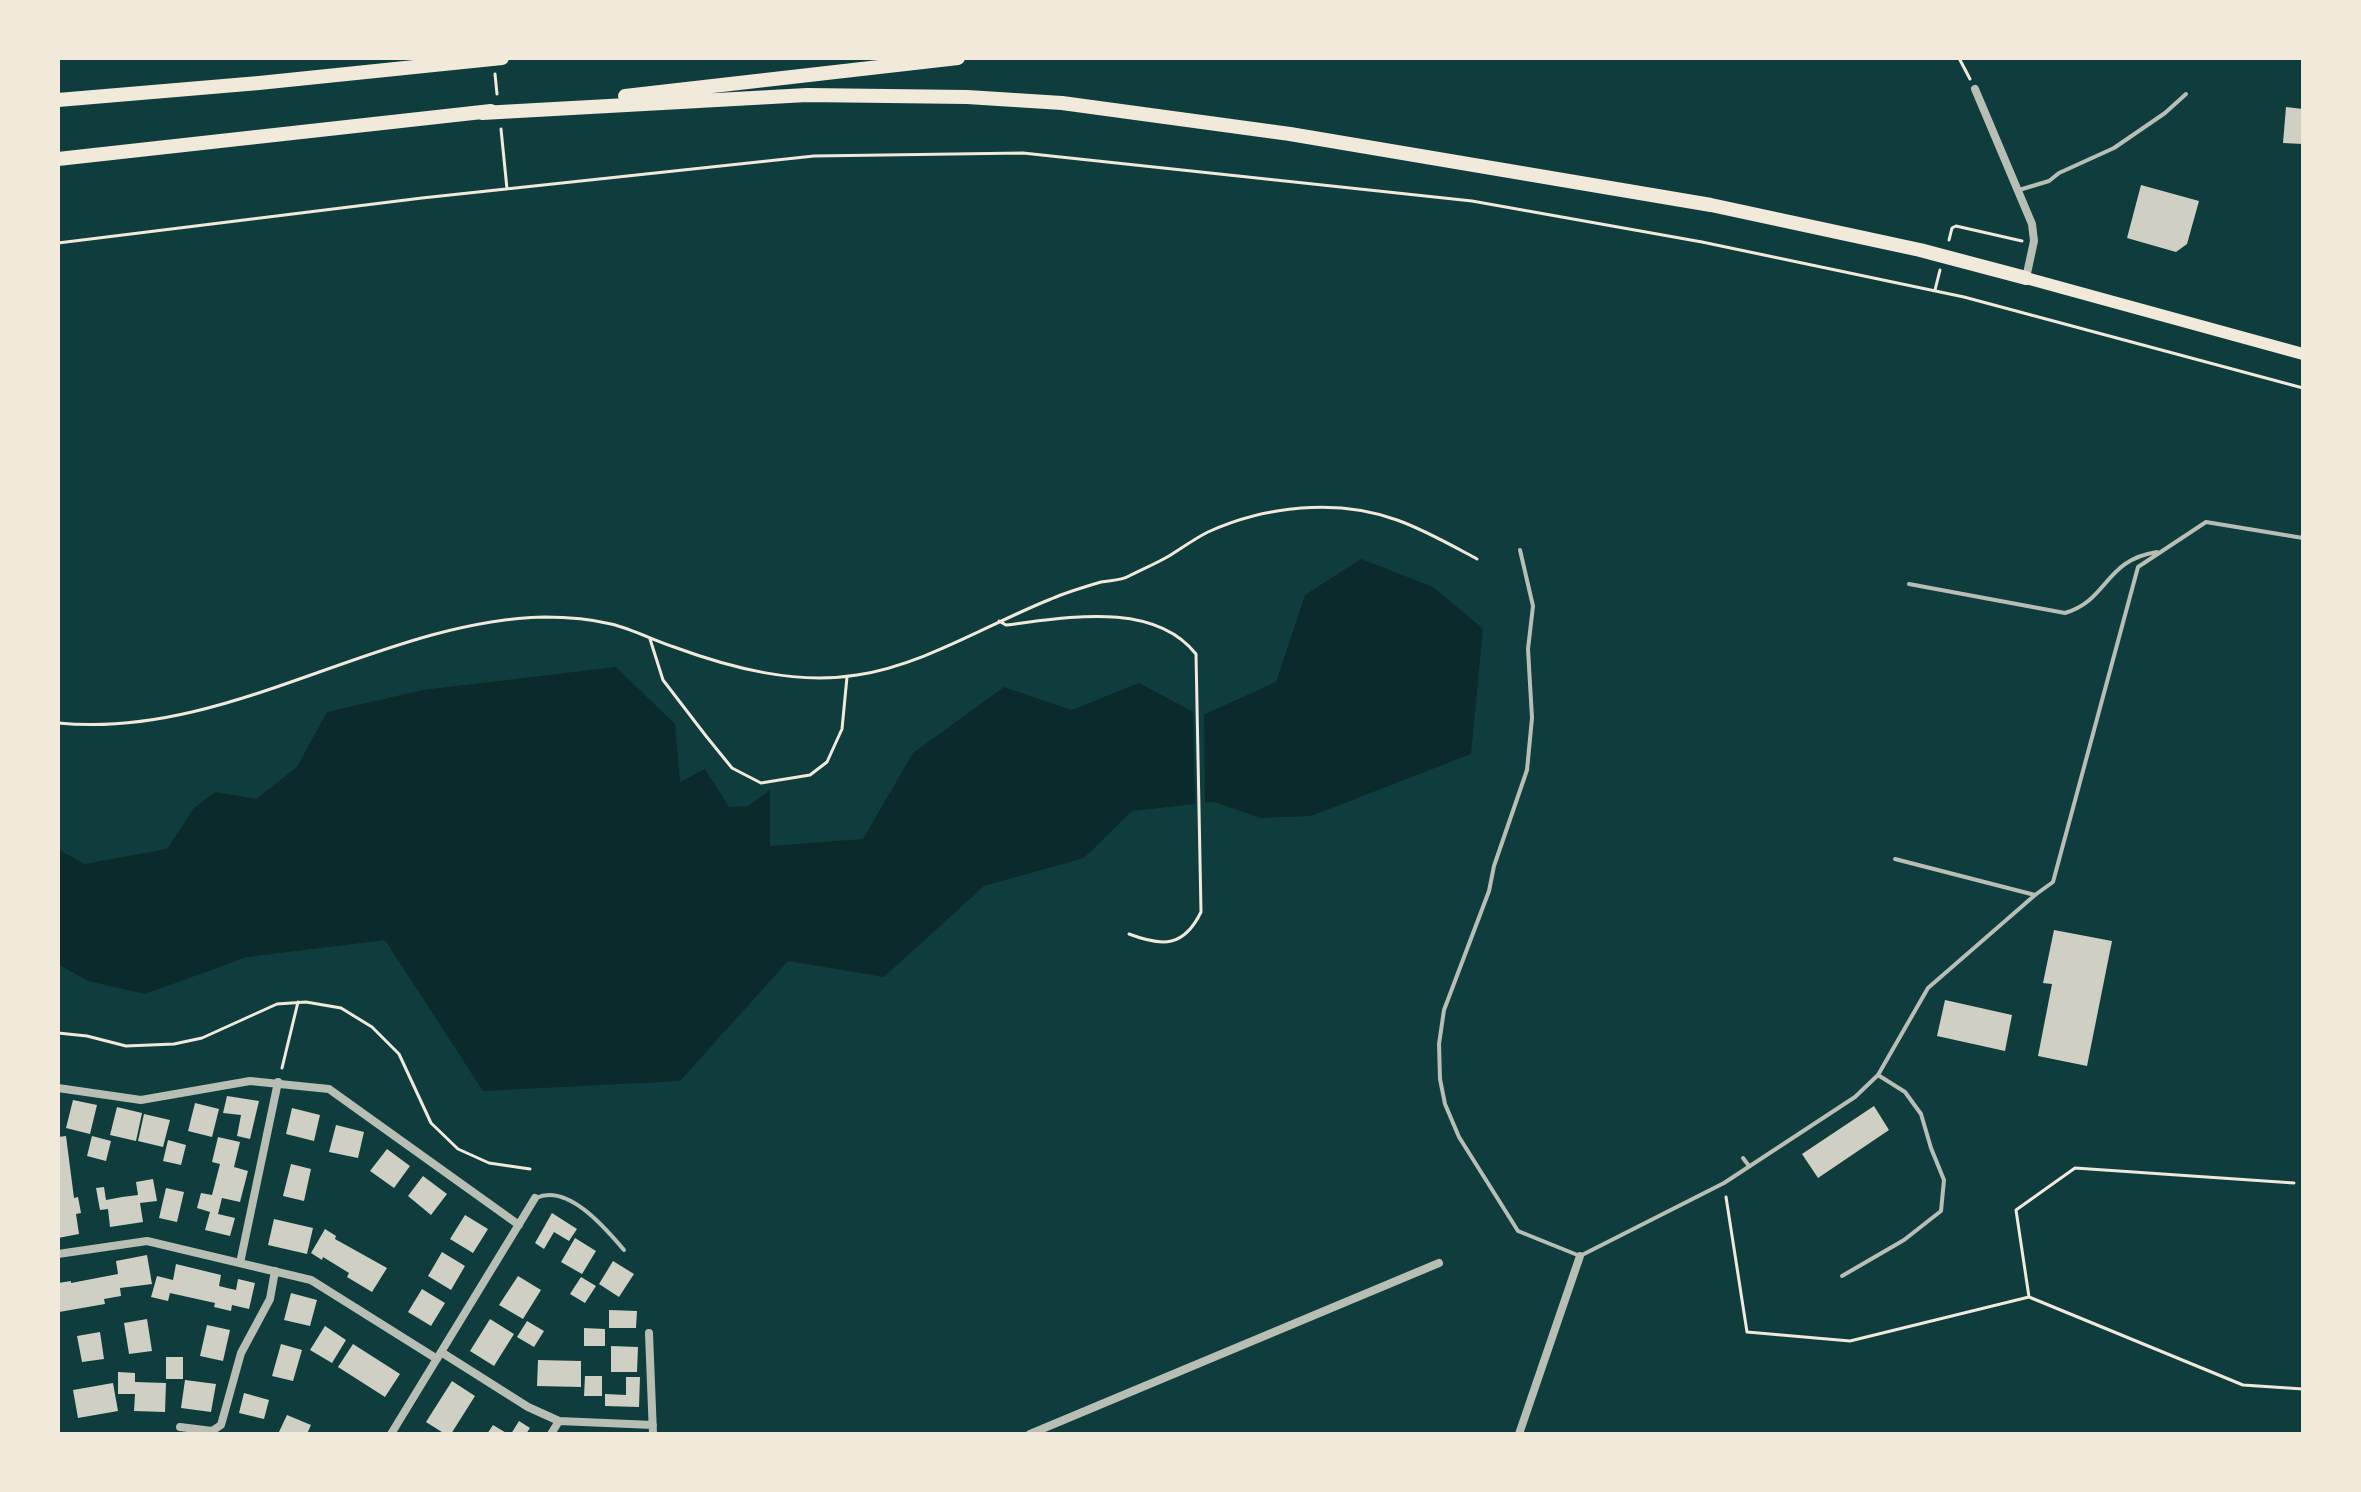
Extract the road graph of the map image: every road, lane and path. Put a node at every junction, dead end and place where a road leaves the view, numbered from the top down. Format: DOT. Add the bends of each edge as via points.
graph roads {
  1 [pos="502,58"];
  2 [pos="958,58"];
  3 [pos="1959,58"];
  4 [pos="1975,89"];
  5 [pos="2186,94"];
  6 [pos="58,100"];
  7 [pos="494,111"];
  8 [pos="58,159"];
  9 [pos="2017,191"];
  10 [pos="58,243"];
  11 [pos="2026,278"];
  12 [pos="2303,354"];
  13 [pos="2303,388"];
  14 [pos="2303,538"];
  15 [pos="1520,550"];
  16 [pos="2161,552"];
  17 [pos="1477,559"];
  18 [pos="1909,584"];
  19 [pos="999,621"];
  20 [pos="650,639"];
  21 [pos="847,676"];
  22 [pos="58,723"];
  23 [pos="1895,859"];
  24 [pos="2035,895"];
  25 [pos="1129,934"];
  26 [pos="298,1002"];
  27 [pos="58,1033"];
  28 [pos="1878,1075"];
  29 [pos="278,1082"];
  30 [pos="58,1088"];
  31 [pos="1743,1158"];
  32 [pos="1749,1166"];
  33 [pos="530,1169"];
  34 [pos="1724,1183"];
  35 [pos="2294,1183"];
  36 [pos="535,1198"];
  37 [pos="519,1225"];
  38 [pos="624,1250"];
  39 [pos="58,1254"];
  40 [pos="1580,1256"];
  41 [pos="240,1263"];
  42 [pos="1439,1263"];
  43 [pos="275,1271"];
  44 [pos="1842,1276"];
  45 [pos="2029,1297"];
  46 [pos="649,1333"];
  47 [pos="439,1355"];
  48 [pos="2303,1389"];
  49 [pos="559,1421"];
  50 [pos="180,1427"];
  51 [pos="653,1430"];
  52 [pos="391,1434"];
  53 [pos="551,1434"];
  54 [pos="1030,1434"];
  55 [pos="1519,1434"];
  1 -- 6 [label="highway"];
  2 -- 7 [label="highway"];
  3 -- 4 [label="path"];
  4 -- 9 [label="street"];
  5 -- 9 [label="lane" via="2114,148 2045,183"];
  7 -- 8 [label="highway"];
  7 -- 11 [label="highway" via="807,95 1062,103 1290,134 1711,205"];
  9 -- 11 [label="street" via="2034,235"];
  10 -- 13 [label="path" via="814,156 1023,153 1542,212 1964,297"];
  11 -- 12 [label="main road"];
  14 -- 16 [label="lane" via="2206,522"];
  15 -- 40 [label="lane" via="1533,606 1529,762 1444,1010 1440,1079 1459,1137 1518,1231"];
  16 -- 18 [label="lane" via="2120,566 2085,605 2065,613"];
  16 -- 24 [label="lane" via="2138,567 2053,882"];
  17 -- 19 [label="path" via="1395,519 1361,510 1306,508 1235,521 1120,580 1067,593"];
  19 -- 21 [label="path" via="899,664"];
  19 -- 25 [label="path" via="1006,625 1133,619 1160,628 1196,652 1201,912 1183,936 1167,942"];
  20 -- 21 [label="path" via="759,672"];
  20 -- 21 [label="path" via="663,680 706,736 732,768 761,783 810,775 827,762 842,729"];
  20 -- 22 [label="path" via="610,623 545,617 460,626 229,702 119,723"];
  23 -- 24 [label="lane"];
  24 -- 28 [label="lane" via="1928,988"];
  26 -- 27 [label="path" via="277,1004 202,1038 174,1044 126,1046"];
  26 -- 29 [label="path"];
  26 -- 33 [label="path" via="341,1008 372,1027 399,1054 431,1123 458,1149 489,1163"];
  28 -- 32 [label="lane" via="1855,1097"];
  28 -- 44 [label="lane" via="1905,1092 1921,1114 1944,1180 1941,1211"];
  29 -- 30 [label="street" via="224,1084 141,1100"];
  29 -- 37 [label="street" via="329,1089"];
  29 -- 41 [label="street"];
  31 -- 32 [label="lane"];
  32 -- 34 [label="lane"];
  34 -- 40 [label="lane"];
  34 -- 45 [label="path" via="1747,1332 1850,1341"];
  35 -- 45 [label="path" via="2075,1168 2016,1210"];
  36 -- 37 [label="street"];
  36 -- 38 [label="lane" via="564,1198 583,1209"];
  37 -- 47 [label="street"];
  39 -- 41 [label="street" via="144,1241"];
  40 -- 55 [label="street"];
  41 -- 43 [label="street"];
  42 -- 54 [label="street"];
  43 -- 47 [label="street" via="311,1280"];
  43 -- 50 [label="street" via="270,1299 241,1353 221,1425 212,1431"];
  45 -- 48 [label="path" via="2243,1385"];
  46 -- 51 [label="street"];
  47 -- 49 [label="street"];
  47 -- 52 [label="street"];
  49 -- 51 [label="street"];
  49 -- 53 [label="street"];
}
